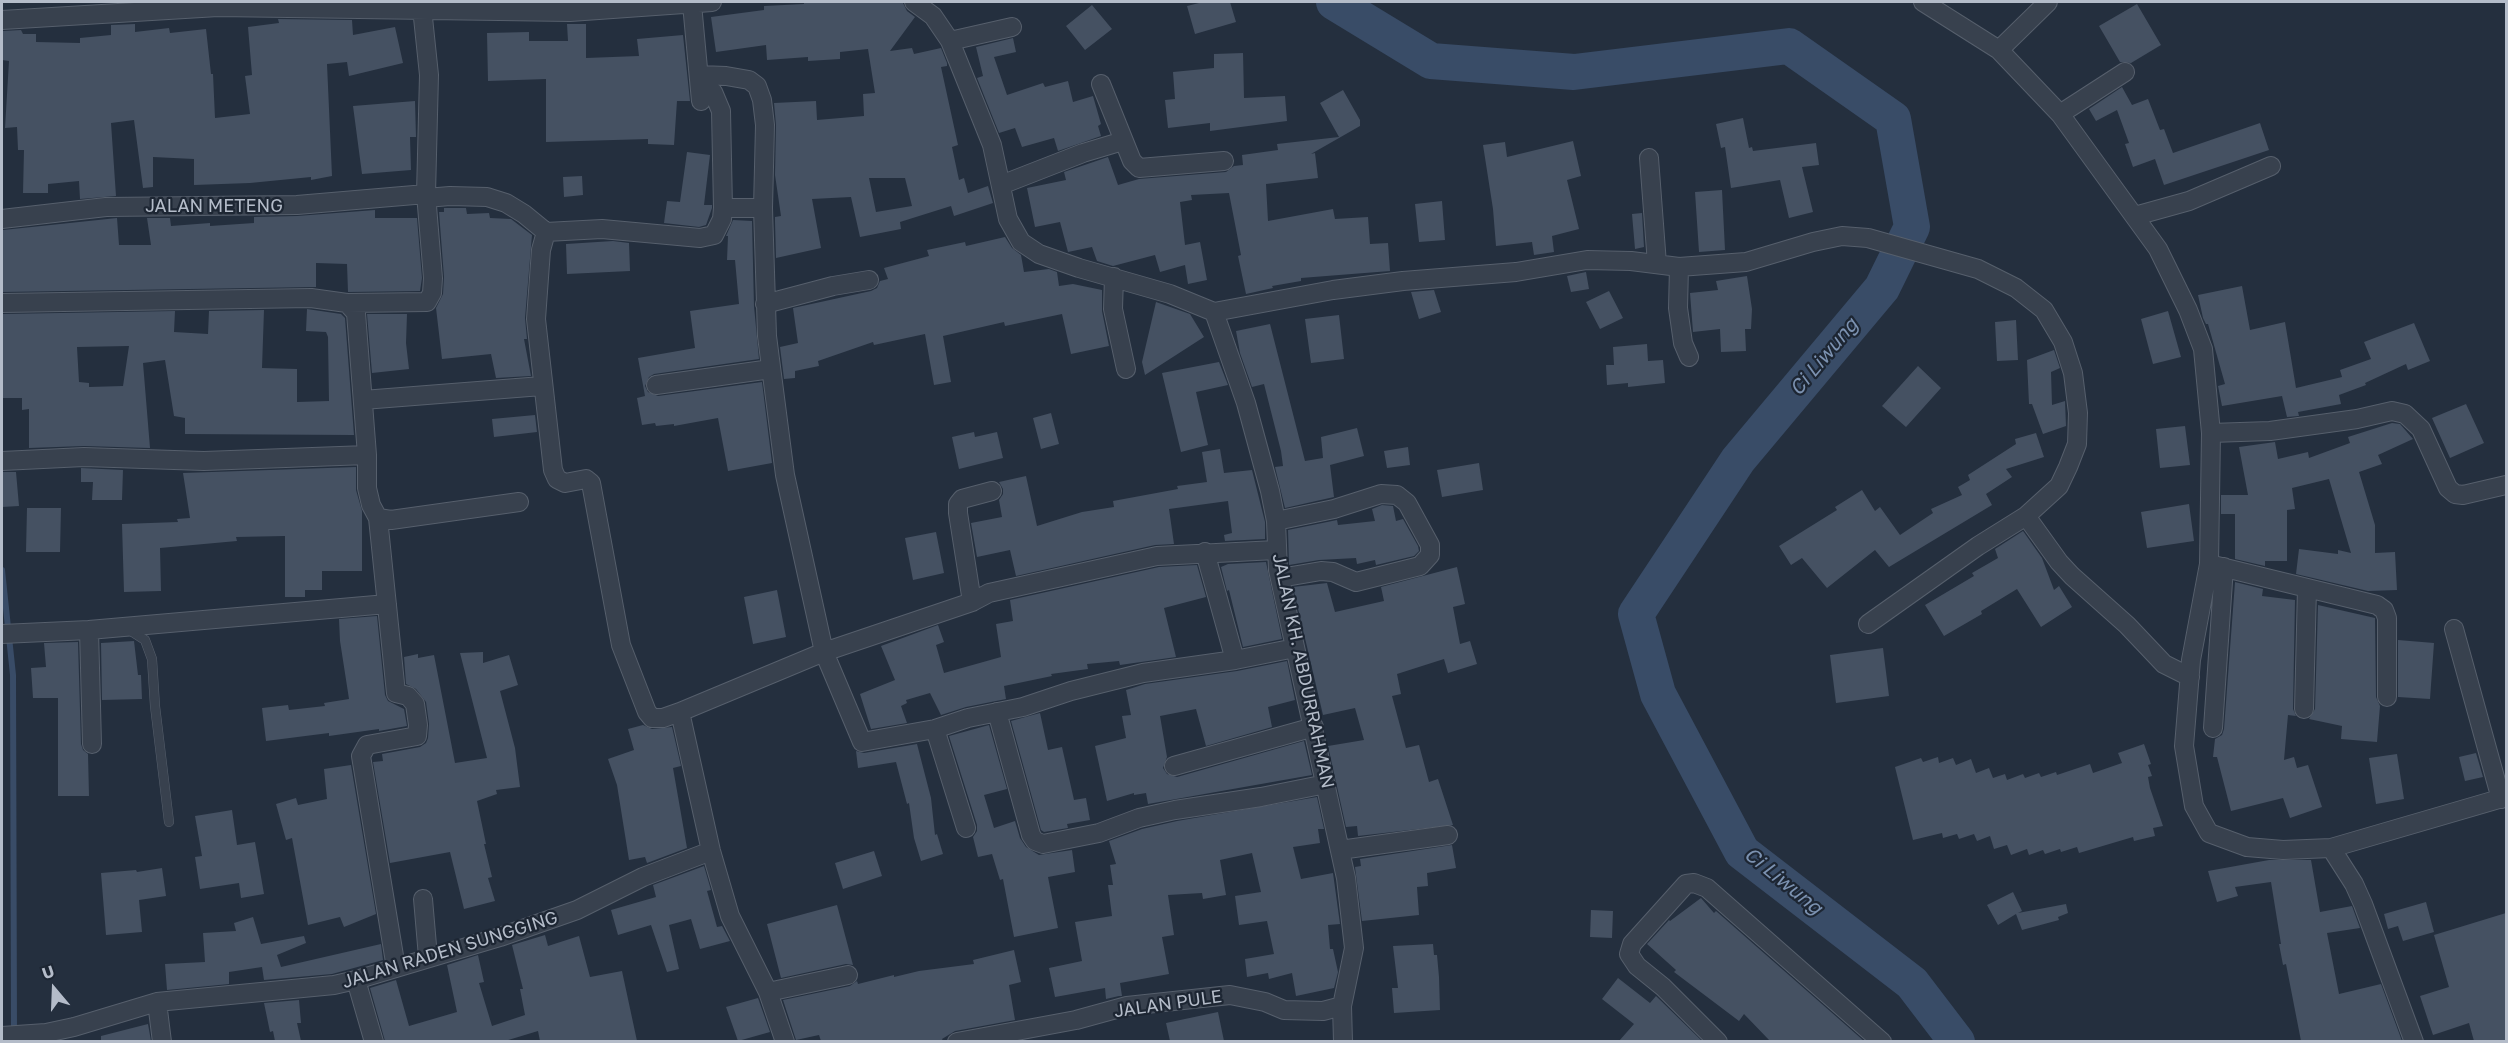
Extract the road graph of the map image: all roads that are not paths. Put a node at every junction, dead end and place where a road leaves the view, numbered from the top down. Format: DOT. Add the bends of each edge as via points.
graph roads {
  1 [pos="712,2"];
  2 [pos="914,2"];
  3 [pos="1923,2"];
  4 [pos="2048,2"];
  5 [pos="692,4"];
  6 [pos="570,7"];
  7 [pos="422,8"];
  8 [pos="2,20"];
  9 [pos="1012,27"];
  10 [pos="950,41"];
  11 [pos="1999,50"];
  12 [pos="2125,72"];
  13 [pos="1101,84"];
  14 [pos="700,87"];
  15 [pos="2060,114"];
  16 [pos="1123,141"];
  17 [pos="1649,158"];
  18 [pos="1224,162"];
  19 [pos="2271,165"];
  20 [pos="1001,185"];
  21 [pos="426,196"];
  22 [pos="723,208"];
  23 [pos="764,208"];
  24 [pos="2135,216"];
  25 [pos="2,219"];
  26 [pos="546,232"];
  27 [pos="1657,264"];
  28 [pos="1679,267"];
  29 [pos="1114,277"];
  30 [pos="869,280"];
  31 [pos="2,303"];
  32 [pos="347,303"];
  33 [pos="765,304"];
  34 [pos="1214,312"];
  35 [pos="1689,357"];
  36 [pos="771,369"];
  37 [pos="1126,369"];
  38 [pos="656,385"];
  39 [pos="542,386"];
  40 [pos="363,400"];
  41 [pos="2211,433"];
  42 [pos="367,455"];
  43 [pos="2,461"];
  44 [pos="2506,485"];
  45 [pos="992,491"];
  46 [pos="519,502"];
  47 [pos="2026,516"];
  48 [pos="378,518"];
  49 [pos="1276,521"];
  50 [pos="1276,550"];
  51 [pos="1204,552"];
  52 [pos="2216,566"];
  53 [pos="1280,578"];
  54 [pos="2307,588"];
  55 [pos="972,602"];
  56 [pos="387,604"];
  57 [pos="1868,624"];
  58 [pos="125,627"];
  59 [pos="2454,629"];
  60 [pos="89,630"];
  61 [pos="2,634"];
  62 [pos="1295,648"];
  63 [pos="824,652"];
  64 [pos="1235,660"];
  65 [pos="2190,678"];
  66 [pos="2387,697"];
  67 [pos="2304,709"];
  68 [pos="680,712"];
  69 [pos="997,712"];
  70 [pos="1314,727"];
  71 [pos="2212,728"];
  72 [pos="935,729"];
  73 [pos="92,744"];
  74 [pos="1174,766"];
  75 [pos="1326,784"];
  76 [pos="2504,798"];
  77 [pos="169,822"];
  78 [pos="966,828"];
  79 [pos="1448,835"];
  80 [pos="2331,848"];
  81 [pos="1340,850"];
  82 [pos="711,851"];
  83 [pos="423,898"];
  84 [pos="428,957"];
  85 [pos="396,968"];
  86 [pos="848,975"];
  87 [pos="356,980"];
  88 [pos="768,992"];
  89 [pos="157,1002"];
  90 [pos="1342,1006"];
  91 [pos="2,1036"];
  92 [pos="162,1041"];
  93 [pos="374,1041"];
  94 [pos="785,1041"];
  95 [pos="957,1041"];
  96 [pos="1343,1041"];
  97 [pos="1718,1041"];
  98 [pos="1882,1041"];
  99 [pos="2414,1041"];
  1 -- 5 [label="street"];
  2 -- 10 [label="street" via="933,16"];
  3 -- 11 [label="street"];
  4 -- 11 [label="street"];
  5 -- 6 [label="street"];
  5 -- 14 [label="street"];
  6 -- 7 [label="street"];
  7 -- 8 [label="street" via="218,7"];
  7 -- 21 [label="street" via="429,75"];
  9 -- 10 [label="street"];
  10 -- 20 [label="street" via="992,145"];
  11 -- 15 [label="street"];
  12 -- 15 [label="street"];
  13 -- 16 [label="street"];
  14 -- 22 [label="street" via="713,92 721,111"];
  14 -- 23 [label="street" via="726,76 749,80 757,86 765,125"];
  15 -- 24 [label="street"];
  16 -- 18 [label="street" via="1138,168"];
  16 -- 20 [label="street"];
  17 -- 27 [label="street"];
  19 -- 24 [label="street" via="2189,201"];
  20 -- 29 [label="street" via="1008,219 1021,242 1039,254"];
  21 -- 25 [label="street, JALAN METENG" via="297,205 106,207"];
  21 -- 26 [label="street, JALAN METENG" via="487,197 506,203"];
  21 -- 32 [label="street" via="433,278 430,299"];
  22 -- 23 [label="street"];
  22 -- 26 [label="street" via="718,228 708,237 602,229"];
  23 -- 33 [label="street"];
  24 -- 41 [label="street" via="2158,249 2203,349"];
  26 -- 39 [label="street" via="536,311"];
  27 -- 28 [label="street"];
  27 -- 34 [label="street" via="1587,260 1516,272 1333,290"];
  28 -- 35 [label="street" via="1677,308"];
  28 -- 47 [label="street" via="1746,262 1842,236 1868,238 1978,269 2016,288 2044,310 2063,342 2073,373 2078,412 2077,444 2059,486"];
  29 -- 34 [label="street"];
  29 -- 37 [label="street" via="1113,309"];
  30 -- 33 [label="street"];
  31 -- 32 [label="street" via="300,298"];
  32 -- 40 [label="street" via="356,313"];
  33 -- 36 [label="street"];
  34 -- 49 [label="street, JALAN KH. ABDURRAHMAN" via="1246,403"];
  36 -- 38 [label="street"];
  36 -- 63 [label="street" via="785,475"];
  39 -- 40 [label="street"];
  39 -- 68 [label="street" via="557,479 565,483 586,479 591,483 621,645 646,712 652,718"];
  40 -- 42 [label="street"];
  41 -- 44 [label="street" via="2270,431 2392,411 2405,414 2421,429 2448,488 2455,494"];
  41 -- 52 [label="street"];
  42 -- 43 [label="street"];
  42 -- 48 [label="street" via="367,488"];
  45 -- 55 [label="street" via="962,499 958,504"];
  46 -- 48 [label="street" via="391,520"];
  47 -- 57 [label="street"];
  47 -- 65 [label="street" via="2072,576 2164,664"];
  48 -- 56 [label="street"];
  49 -- 50 [label="street, JALAN KH. ABDURRAHMAN"];
  49 -- 53 [label="street" via="1381,494 1397,495 1407,503 1430,545 1430,555 1420,566 1356,582 1321,571"];
  50 -- 51 [label="street"];
  50 -- 53 [label="street, JALAN KH. ABDURRAHMAN"];
  51 -- 55 [label="street" via="1116,564 989,593"];
  51 -- 64 [label="street"];
  52 -- 54 [label="street"];
  52 -- 65 [label="street" via="2191,660"];
  52 -- 71 [label="street"];
  53 -- 62 [label="street, JALAN KH. ABDURRAHMAN"];
  54 -- 66 [label="street" via="2384,610"];
  54 -- 67 [label="street"];
  55 -- 63 [label="street"];
  56 -- 58 [label="street"];
  56 -- 85 [label="street" via="396,693 408,696 415,704 417,736 367,745 361,756"];
  58 -- 60 [label="street"];
  58 -- 77 [label="lane" via="145,640 152,659"];
  59 -- 76 [label="street"];
  60 -- 61 [label="street"];
  60 -- 73 [label="street"];
  62 -- 64 [label="street"];
  62 -- 70 [label="street, JALAN KH. ABDURRAHMAN"];
  63 -- 68 [label="street"];
  63 -- 72 [label="street" via="862,742"];
  64 -- 69 [label="street" via="1143,673"];
  65 -- 80 [label="street" via="2184,746 2194,806 2209,833 2247,847"];
  68 -- 82 [label="street"];
  69 -- 72 [label="street"];
  69 -- 75 [label="street" via="1031,835 1043,844 1099,833 1175,810"];
  70 -- 74 [label="street"];
  70 -- 75 [label="street, JALAN KH. ABDURRAHMAN"];
  72 -- 78 [label="street"];
  75 -- 81 [label="street, JALAN KH. ABDURRAHMAN"];
  76 -- 80 [label="street"];
  79 -- 81 [label="street"];
  80 -- 99 [label="street" via="2358,894"];
  81 -- 90 [label="street, JALAN KH. ABDURRAHMAN" via="1354,948"];
  82 -- 84 [label="street, JALAN RADEN SUNGGING" via="643,877 577,910"];
  82 -- 88 [label="street" via="730,916"];
  83 -- 84 [label="street"];
  84 -- 85 [label="street, JALAN RADEN SUNGGING"];
  85 -- 87 [label="street, JALAN RADEN SUNGGING"];
  86 -- 88 [label="street"];
  87 -- 89 [label="street, JALAN RADEN SUNGGING"];
  87 -- 93 [label="street"];
  88 -- 94 [label="street"];
  89 -- 91 [label="street, JALAN RADEN SUNGGING" via="46,1033"];
  89 -- 92 [label="street"];
  90 -- 95 [label="street, JALAN PULE" via="1323,1011 1284,1010 1230,995 1127,1006 1076,1020"];
  90 -- 96 [label="street, JALAN KH. ABDURRAHMAN"];
  97 -- 98 [label="street" via="1629,954 1632,944 1686,884 1707,888"];
}
